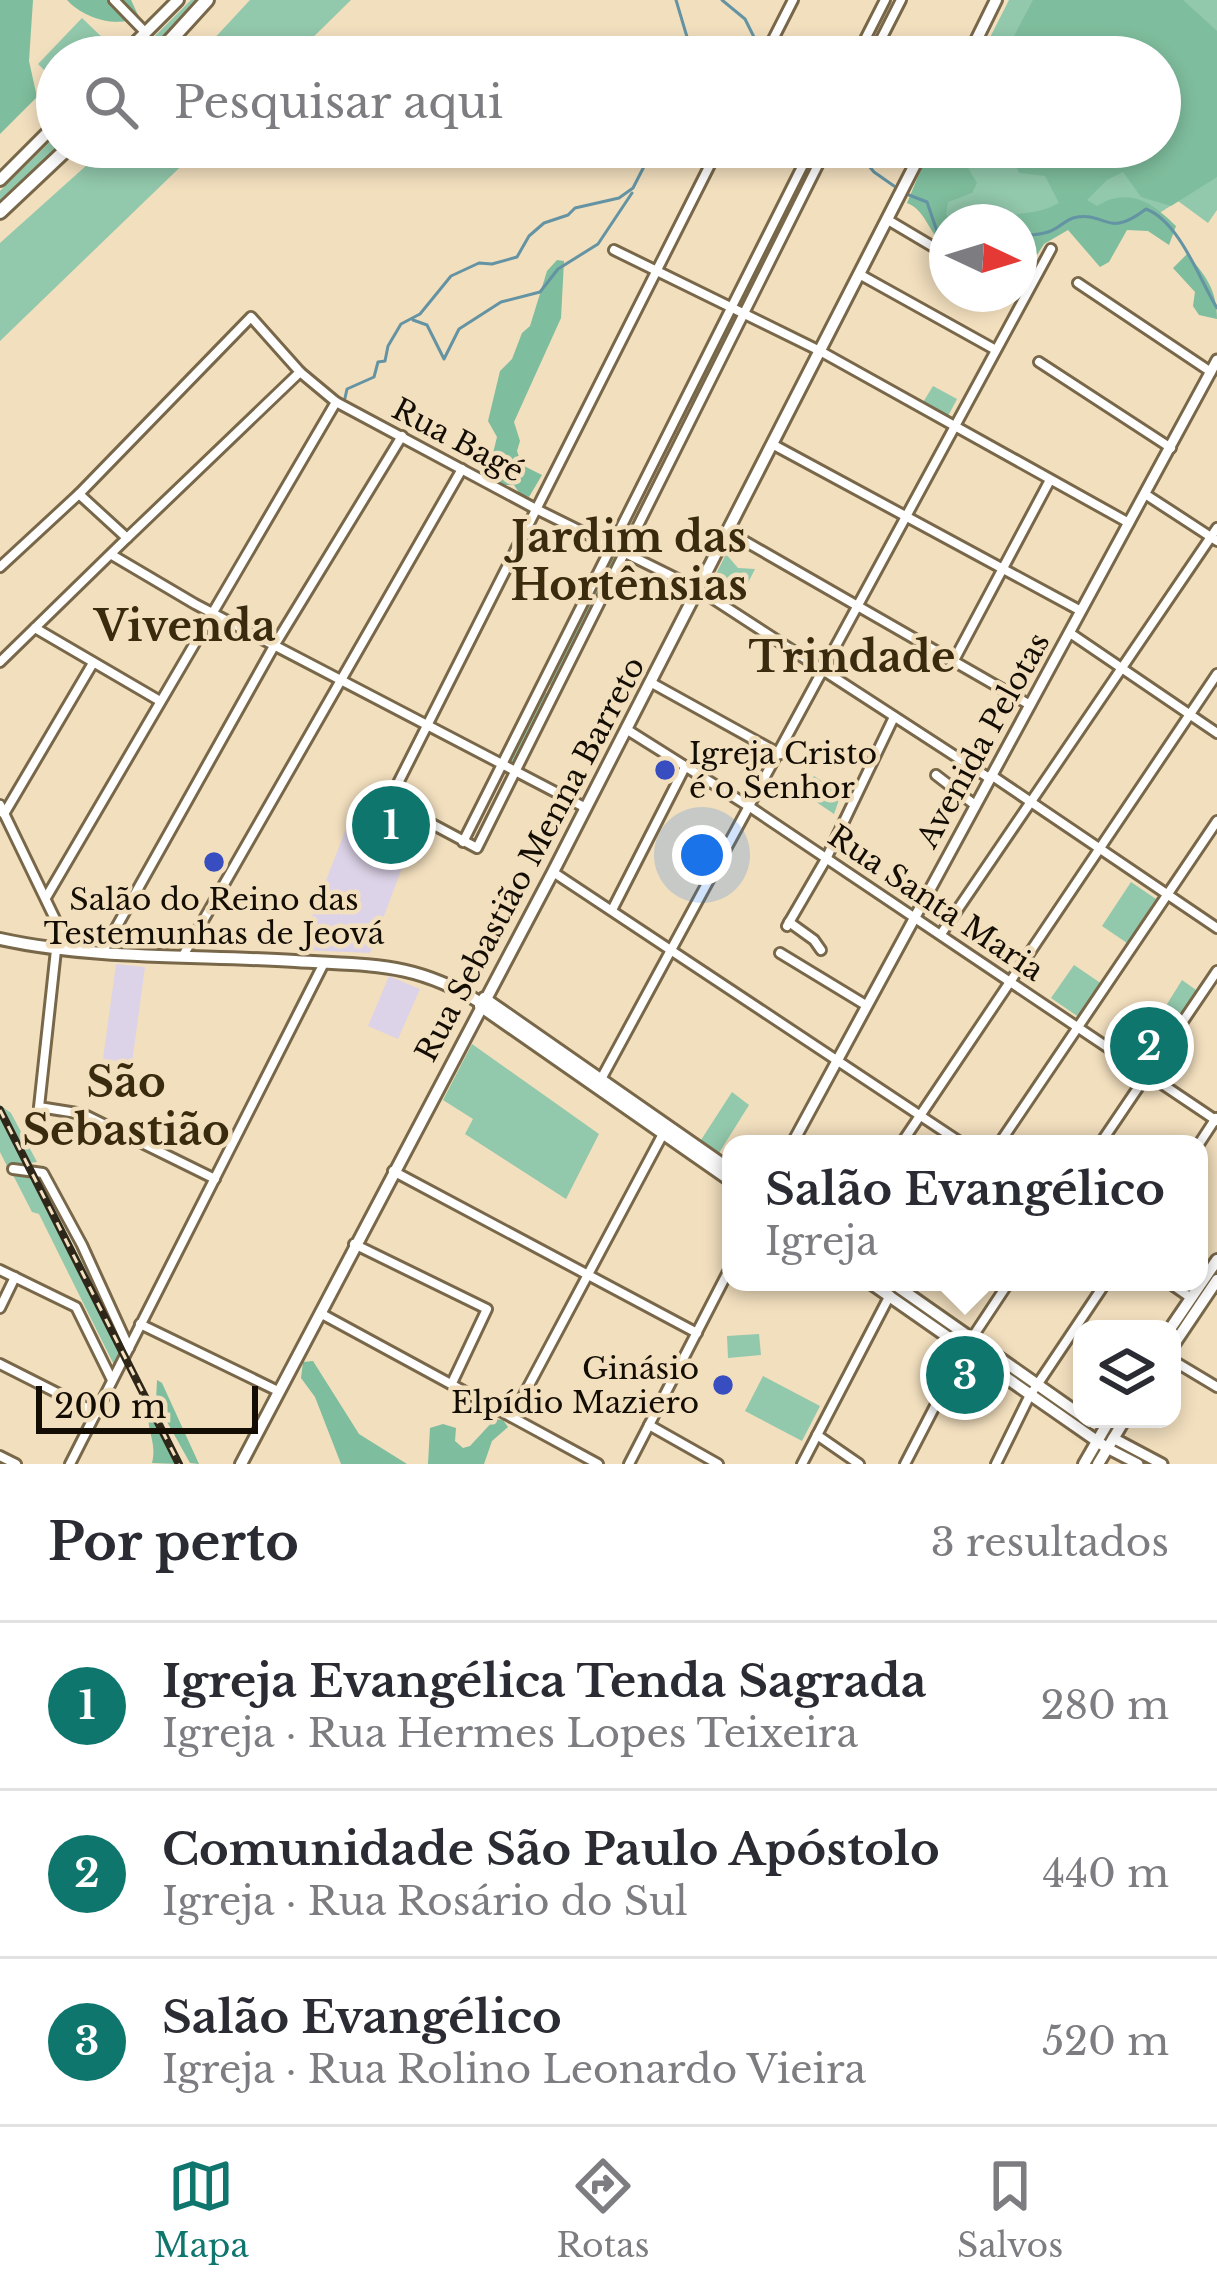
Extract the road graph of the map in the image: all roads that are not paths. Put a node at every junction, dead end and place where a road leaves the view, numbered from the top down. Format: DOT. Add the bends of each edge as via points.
graph roads {
  1 [pos="114,0"];
  2 [pos="178,0"];
  3 [pos="207,0"];
  4 [pos="793,0"];
  5 [pos="885,0"];
  6 [pos="901,0"];
  7 [pos="996,0"];
  8 [pos="145,32"];
  9 [pos="141,36"];
  10 [pos="174,36"];
  11 [pos="775,36"];
  12 [pos="867,36"];
  13 [pos="883,36"];
  14 [pos="978,36"];
  15 [pos="36,144"];
  16 [pos="47,168"];
  17 [pos="708,168"];
  18 [pos="801,168"];
  19 [pos="817,168"];
  20 [pos="914,168"];
  21 [pos="0,180"];
  22 [pos="0,212"];
  23 [pos="888,220"];
  24 [pos="929,244"];
  25 [pos="1051,249"];
  26 [pos="614,250"];
  27 [pos="656,272"];
  28 [pos="860,274"];
  29 [pos="1078,284"];
  30 [pos="730,307"];
  31 [pos="746,314"];
  32 [pos="994,349"];
  33 [pos="820,352"];
  34 [pos="1217,360"];
  35 [pos="1039,362"];
  36 [pos="300,372"];
  37 [pos="1210,372"];
  38 [pos="336,402"];
  39 [pos="681,406"];
  40 [pos="695,413"];
  41 [pos="952,427"];
  42 [pos="402,436"];
  43 [pos="772,444"];
  44 [pos="1171,448"];
  45 [pos="462,469"];
  46 [pos="646,474"];
  47 [pos="1050,480"];
  48 [pos="661,481"];
  49 [pos="79,494"];
  50 [pos="1145,494"];
  51 [pos="536,509"];
  52 [pos="904,518"];
  53 [pos="1129,523"];
  54 [pos="727,532"];
  55 [pos="1215,535"];
  56 [pos="127,538"];
  57 [pos="611,546"];
  58 [pos="625,552"];
  59 [pos="112,554"];
  60 [pos="0,567"];
  61 [pos="1003,571"];
  62 [pos="698,589"];
  63 [pos="857,609"];
  64 [pos="1081,611"];
  65 [pos="211,612"];
  66 [pos="35,628"];
  67 [pos="1070,633"];
  68 [pos="274,646"];
  69 [pos="0,662"];
  70 [pos="92,663"];
  71 [pos="952,664"];
  72 [pos="1123,669"];
  73 [pos="825,672"];
  74 [pos="1217,674"];
  75 [pos="340,681"];
  76 [pos="650,682"];
  77 [pos="541,686"];
  78 [pos="554,692"];
  79 [pos="160,701"];
  80 [pos="1030,705"];
  81 [pos="1189,715"];
  82 [pos="894,717"];
  83 [pos="426,725"];
  84 [pos="626,730"];
  85 [pos="1217,733"];
  86 [pos="780,754"];
  87 [pos="503,764"];
  88 [pos="685,767"];
  89 [pos="515,770"];
  90 [pos="936,776"];
  91 [pos="990,776"];
  92 [pos="1031,802"];
  93 [pos="975,805"];
  94 [pos="750,807"];
  95 [pos="586,808"];
  96 [pos="2,810"];
  97 [pos="1217,821"];
  98 [pos="464,842"];
  99 [pos="1101,850"];
  100 [pos="826,859"];
  101 [pos="553,872"];
  102 [pos="1168,895"];
  103 [pos="47,896"];
  104 [pos="612,910"];
  105 [pos="914,917"];
  106 [pos="1217,928"];
  107 [pos="940,934"];
  108 [pos="0,939"];
  109 [pos="63,950"];
  110 [pos="672,950"];
  111 [pos="821,950"];
  112 [pos="103,951"];
  113 [pos="780,953"];
  114 [pos="184,954"];
  115 [pos="324,963"];
  116 [pos="1217,971"];
  117 [pos="1010,982"];
  118 [pos="482,1002"];
  119 [pos="864,1004"];
  120 [pos="1077,1027"];
  121 [pos="836,1058"];
  122 [pos="1147,1074"];
  123 [pos="599,1083"];
  124 [pos="920,1115"];
  125 [pos="1216,1119"];
  126 [pos="665,1129"];
  127 [pos="796,1135"];
  128 [pos="907,1135"];
  129 [pos="950,1135"];
  130 [pos="1005,1135"];
  131 [pos="1106,1135"];
  132 [pos="722,1164"];
  133 [pos="13,1169"];
  134 [pos="393,1171"];
  135 [pos="722,1174"];
  136 [pos="215,1179"];
  137 [pos="354,1244"];
  138 [pos="0,1270"];
  139 [pos="589,1276"];
  140 [pos="15,1277"];
  141 [pos="722,1284"];
  142 [pos="896,1291"];
  143 [pos="900,1291"];
  144 [pos="1003,1291"];
  145 [pos="1100,1291"];
  146 [pos="1181,1291"];
  147 [pos="1201,1291"];
  148 [pos="1206,1291"];
  149 [pos="1196,1301"];
  150 [pos="0,1308"];
  151 [pos="319,1312"];
  152 [pos="1179,1320"];
  153 [pos="140,1324"];
  154 [pos="1181,1330"];
  155 [pos="697,1333"];
  156 [pos="968,1345"];
  157 [pos="129,1348"];
  158 [pos="0,1364"];
  159 [pos="1181,1365"];
  160 [pos="113,1381"];
  161 [pos="452,1383"];
  162 [pos="1037,1384"];
  163 [pos="1217,1387"];
  164 [pos="278,1391"];
  165 [pos="1029,1397"];
  166 [pos="1073,1410"];
  167 [pos="97,1413"];
  168 [pos="512,1417"];
  169 [pos="649,1425"];
  170 [pos="818,1435"];
  171 [pos="1106,1435"];
  172 [pos="0,1456"];
  173 [pos="16,1464"];
  174 [pos="70,1464"];
  175 [pos="241,1464"];
  176 [pos="598,1464"];
  177 [pos="629,1464"];
  178 [pos="718,1464"];
  179 [pos="802,1464"];
  180 [pos="860,1464"];
  181 [pos="905,1464"];
  182 [pos="996,1464"];
  183 [pos="1084,1464"];
  184 [pos="1098,1464"];
  185 [pos="1138,1464"];
  186 [pos="1162,1464"];
  1 -- 8 [label="street"];
  2 -- 8 [label="main road"];
  3 -- 10 [label="highway"];
  4 -- 11 [label="street"];
  5 -- 12 [label="street"];
  6 -- 13 [label="street"];
  7 -- 14 [label="main road"];
  8 -- 9 [label="main road"];
  15 -- 21 [label="main road"];
  16 -- 22 [label="highway"];
  17 -- 27 [label="street"];
  18 -- 30 [label="street"];
  19 -- 31 [label="street"];
  20 -- 23 [label="main road, Rua Sebastião Menna Barreto"];
  23 -- 24 [label="street"];
  23 -- 28 [label="main road, Rua Sebastião Menna Barreto"];
  25 -- 32 [label="street"];
  26 -- 27 [label="street"];
  27 -- 30 [label="street"];
  27 -- 51 [label="street"];
  28 -- 32 [label="street"];
  28 -- 33 [label="main road, Rua Sebastião Menna Barreto"];
  29 -- 37 [label="street"];
  30 -- 31 [label="street"];
  30 -- 39 [label="street"];
  31 -- 33 [label="street"];
  31 -- 40 [label="street"];
  32 -- 41 [label="street"];
  33 -- 41 [label="street"];
  33 -- 43 [label="main road, Rua Sebastião Menna Barreto"];
  34 -- 37 [label="street, Avenida Pelotas"];
  35 -- 44 [label="street"];
  36 -- 38 [label="street, Rua Bagé"];
  36 -- 49 [label="street, Rua Bagé" via="251,317"];
  36 -- 56 [label="street"];
  37 -- 44 [label="street, Avenida Pelotas"];
  38 -- 42 [label="street, Rua Bagé"];
  38 -- 65 [label="street"];
  39 -- 40 [label="street"];
  39 -- 46 [label="street"];
  40 -- 48 [label="street"];
  41 -- 47 [label="street"];
  41 -- 52 [label="street"];
  42 -- 45 [label="street, Rua Bagé"];
  42 -- 68 [label="street"];
  43 -- 52 [label="street"];
  43 -- 54 [label="main road, Rua Sebastião Menna Barreto"];
  44 -- 50 [label="street, Avenida Pelotas"];
  45 -- 51 [label="street, Rua Bagé"];
  45 -- 75 [label="street"];
  46 -- 48 [label="street"];
  46 -- 57 [label="street"];
  47 -- 53 [label="street"];
  47 -- 61 [label="street"];
  48 -- 58 [label="street"];
  49 -- 56 [label="street"];
  49 -- 60 [label="street"];
  50 -- 53 [label="street, Avenida Pelotas"];
  50 -- 55 [label="street"];
  51 -- 57 [label="street, Rua Bagé"];
  51 -- 83 [label="street"];
  52 -- 61 [label="street"];
  52 -- 63 [label="street"];
  53 -- 64 [label="street, Avenida Pelotas"];
  54 -- 62 [label="main road, Rua Sebastião Menna Barreto"];
  54 -- 63 [label="street"];
  55 -- 72 [label="street"];
  56 -- 59 [label="street"];
  57 -- 58 [label="street, Rua Bagé"];
  57 -- 77 [label="street"];
  58 -- 62 [label="street, Rua Bagé"];
  58 -- 78 [label="street"];
  59 -- 65 [label="street"];
  59 -- 66 [label="street"];
  61 -- 64 [label="street"];
  61 -- 71 [label="street"];
  62 -- 73 [label="street, Rua Bagé"];
  62 -- 76 [label="main road, Rua Sebastião Menna Barreto"];
  63 -- 71 [label="street"];
  63 -- 73 [label="street"];
  64 -- 67 [label="street, Avenida Pelotas"];
  65 -- 68 [label="street"];
  65 -- 79 [label="street"];
  66 -- 69 [label="street"];
  66 -- 70 [label="street"];
  67 -- 72 [label="street"];
  67 -- 80 [label="street, Avenida Pelotas"];
  68 -- 75 [label="street"];
  68 -- 112 [label="street"];
  70 -- 79 [label="street"];
  70 -- 96 [label="street"];
  71 -- 80 [label="street"];
  72 -- 81 [label="street"];
  72 -- 92 [label="street"];
  73 -- 82 [label="street, Rua Bagé"];
  73 -- 86 [label="street"];
  74 -- 81 [label="street"];
  75 -- 83 [label="street"];
  75 -- 114 [label="street"];
  76 -- 84 [label="main road, Rua Sebastião Menna Barreto"];
  76 -- 86 [label="street"];
  77 -- 78 [label="street"];
  77 -- 87 [label="street"];
  78 -- 89 [label="street"];
  79 -- 103 [label="street"];
  80 -- 91 [label="street, Avenida Pelotas"];
  81 -- 85 [label="street"];
  81 -- 99 [label="street"];
  82 -- 91 [label="street, Rua Bagé"];
  82 -- 100 [label="street"];
  83 -- 87 [label="street"];
  83 -- 98 [label="street" via="388,801"];
  84 -- 88 [label="street, Rua Santa Maria"];
  84 -- 95 [label="main road, Rua Sebastião Menna Barreto"];
  86 -- 94 [label="street"];
  87 -- 89 [label="street"];
  87 -- 98 [label="street"];
  88 -- 94 [label="street, Rua Santa Maria"];
  88 -- 104 [label="street"];
  89 -- 95 [label="street"];
  89 -- 98 [label="street" via="477,848"];
  90 -- 93 [label="street"];
  91 -- 92 [label="street, Rua Bagé"];
  91 -- 93 [label="street, Avenida Pelotas"];
  92 -- 99 [label="street, Rua Bagé"];
  92 -- 107 [label="street"];
  93 -- 105 [label="street, Avenida Pelotas"];
  94 -- 100 [label="street, Rua Santa Maria"];
  94 -- 110 [label="street"];
  95 -- 101 [label="main road, Rua Sebastião Menna Barreto"];
  96 -- 103 [label="street"];
  97 -- 102 [label="street"];
  99 -- 102 [label="street, Rua Bagé"];
  99 -- 117 [label="street"];
  100 -- 105 [label="street, Rua Santa Maria"];
  100 -- 111 [label="street" via="788,924"];
  101 -- 104 [label="street"];
  101 -- 118 [label="main road, Rua Sebastião Menna Barreto"];
  102 -- 106 [label="street, Rua Bagé"];
  102 -- 120 [label="street"];
  103 -- 109 [label="street"];
  104 -- 110 [label="street"];
  105 -- 107 [label="street, Rua Santa Maria"];
  105 -- 119 [label="street, Avenida Pelotas"];
  107 -- 117 [label="street, Rua Santa Maria"];
  108 -- 109 [label="main road"];
  109 -- 112 [label="main road"];
  109 -- 136 [label="street" via="39,1107 82,1114"];
  110 -- 121 [label="street"];
  110 -- 123 [label="street"];
  112 -- 114 [label="main road"];
  113 -- 119 [label="street"];
  114 -- 115 [label="main road"];
  115 -- 118 [label="main road" via="404,968"];
  115 -- 136 [label="street"];
  116 -- 122 [label="street"];
  117 -- 120 [label="street, Rua Santa Maria"];
  117 -- 124 [label="street"];
  118 -- 123 [label="main road"];
  118 -- 134 [label="main road, Rua Sebastião Menna Barreto"];
  119 -- 121 [label="street, Avenida Pelotas"];
  120 -- 122 [label="street, Rua Santa Maria"];
  120 -- 130 [label="street"];
  121 -- 124 [label="street"];
  121 -- 127 [label="street, Avenida Pelotas"];
  122 -- 125 [label="street, Rua Santa Maria"];
  122 -- 131 [label="street"];
  123 -- 126 [label="main road"];
  124 -- 128 [label="street"];
  124 -- 129 [label="street"];
  126 -- 132 [label="main road"];
  126 -- 135 [label="main road"];
  126 -- 139 [label="street"];
  133 -- 157 [label="street" via="43,1173"];
  134 -- 137 [label="main road, Rua Sebastião Menna Barreto"];
  134 -- 139 [label="street"];
  136 -- 153 [label="street"];
  137 -- 151 [label="main road, Rua Sebastião Menna Barreto"];
  137 -- 161 [label="street" via="487,1309"];
  138 -- 140 [label="street"];
  139 -- 155 [label="street"];
  139 -- 168 [label="street"];
  140 -- 150 [label="street"];
  140 -- 160 [label="street" via="76,1307"];
  141 -- 155 [label="street"];
  142 -- 170 [label="street"];
  143 -- 156 [label="main road"];
  144 -- 156 [label="street"];
  145 -- 162 [label="street"];
  146 -- 149 [label="street"];
  147 -- 149 [label="main road"];
  148 -- 149 [label="main road"];
  149 -- 152 [label="main road"];
  149 -- 154 [label="main road"];
  151 -- 161 [label="street"];
  151 -- 164 [label="main road, Rua Sebastião Menna Barreto"];
  153 -- 157 [label="street"];
  153 -- 164 [label="street"];
  155 -- 169 [label="street"];
  156 -- 162 [label="main road"];
  156 -- 165 [label="main road"];
  156 -- 181 [label="street"];
  157 -- 160 [label="street"];
  158 -- 167 [label="street"];
  159 -- 163 [label="street"];
  160 -- 167 [label="street"];
  161 -- 168 [label="street"];
  162 -- 165 [label="street"];
  162 -- 166 [label="main road"];
  164 -- 175 [label="main road, Rua Sebastião Menna Barreto"];
  165 -- 171 [label="main road"];
  165 -- 182 [label="street"];
  167 -- 174 [label="street"];
  168 -- 176 [label="street"];
  169 -- 177 [label="street"];
  169 -- 178 [label="street"];
  170 -- 179 [label="street"];
  170 -- 180 [label="street"];
  171 -- 183 [label="main road"];
  171 -- 184 [label="main road"];
  171 -- 185 [label="street"];
  171 -- 186 [label="street"];
  172 -- 173 [label="street"];
}
